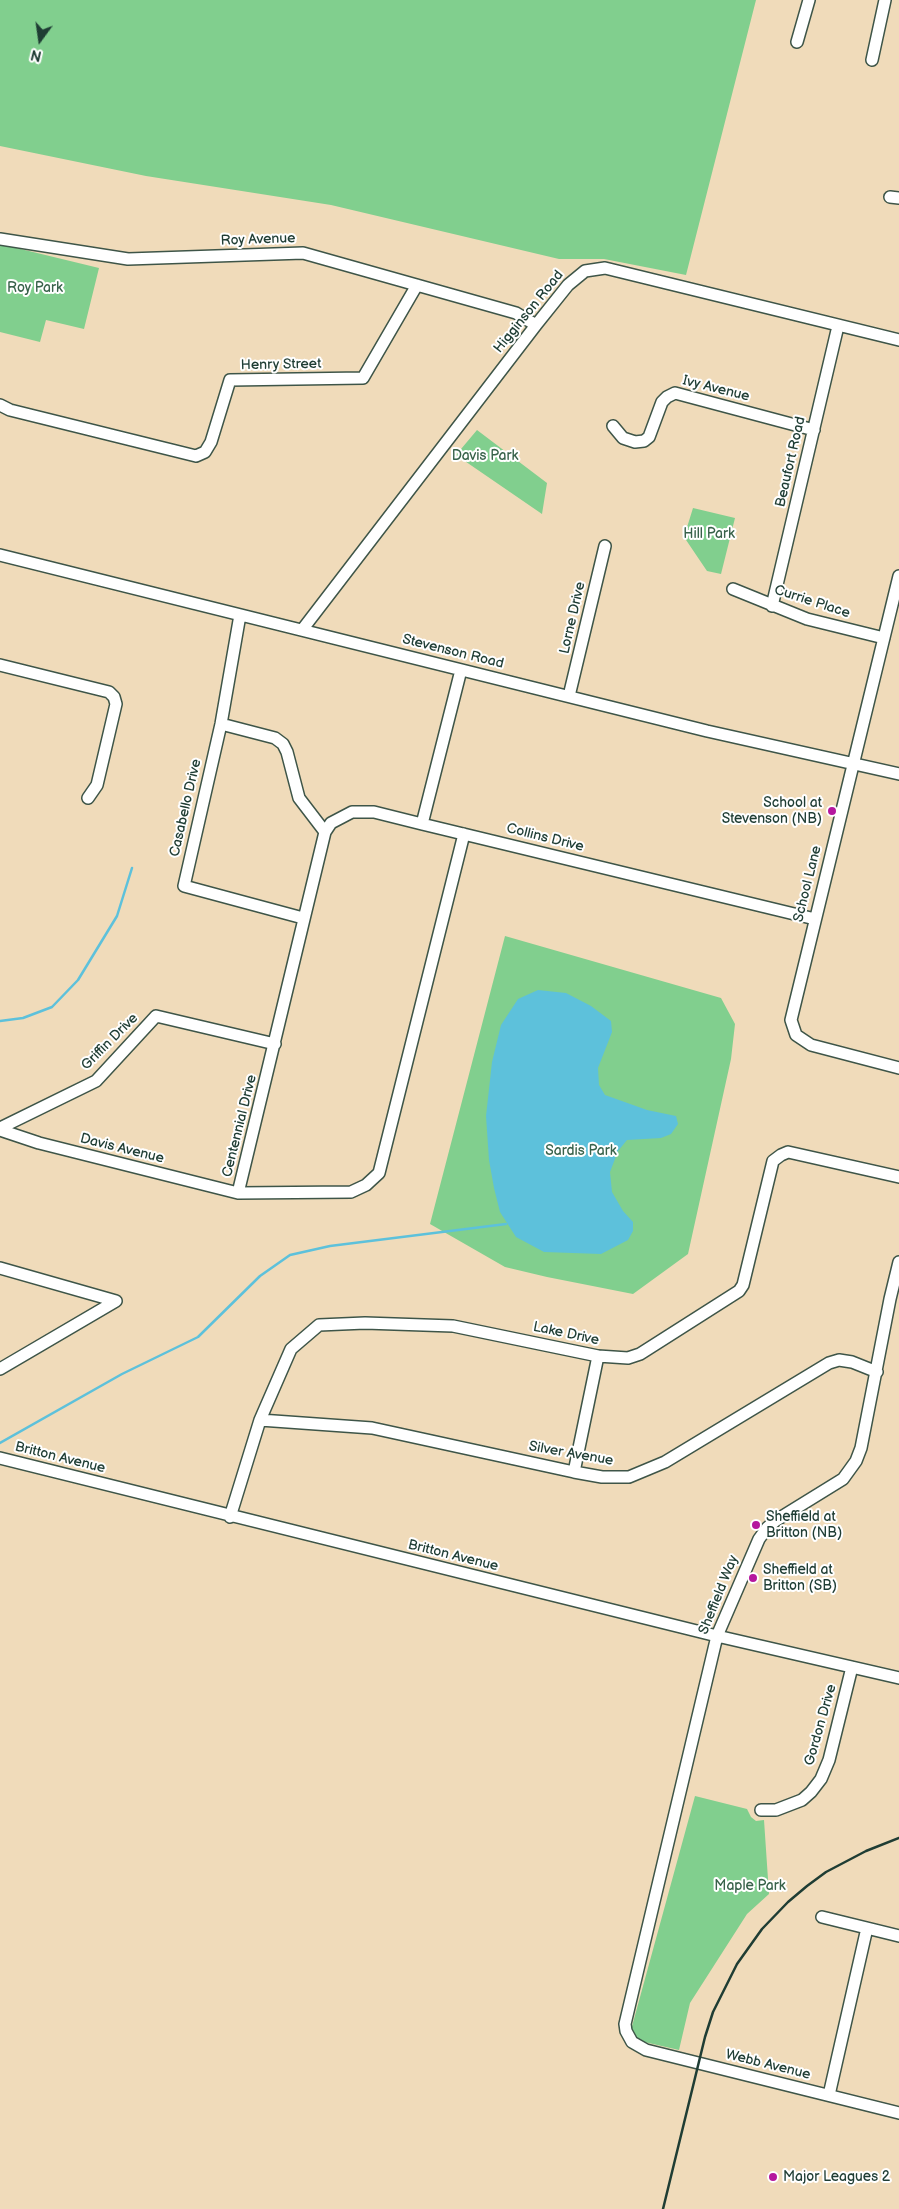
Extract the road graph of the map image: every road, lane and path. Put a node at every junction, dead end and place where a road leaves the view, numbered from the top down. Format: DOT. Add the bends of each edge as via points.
graph roads {
  1 [pos="809,0"];
  2 [pos="885,0"];
  3 [pos="797,42"];
  4 [pos="872,60"];
  5 [pos="0,240"];
  6 [pos="417,285"];
  7 [pos="536,325"];
  8 [pos="838,326"];
  9 [pos="899,340"];
  10 [pos="0,405"];
  11 [pos="613,426"];
  12 [pos="814,430"];
  13 [pos="605,546"];
  14 [pos="0,555"];
  15 [pos="899,576"];
  16 [pos="733,589"];
  17 [pos="772,606"];
  18 [pos="240,615"];
  19 [pos="302,630"];
  20 [pos="884,638"];
  21 [pos="0,665"];
  22 [pos="461,670"];
  23 [pos="569,696"];
  24 [pos="221,724"];
  25 [pos="853,763"];
  26 [pos="899,774"];
  27 [pos="88,798"];
  28 [pos="422,824"];
  29 [pos="325,832"];
  30 [pos="464,834"];
  31 [pos="303,918"];
  32 [pos="815,919"];
  33 [pos="275,1044"];
  34 [pos="899,1068"];
  35 [pos="0,1129"];
  36 [pos="899,1178"];
  37 [pos="238,1193"];
  38 [pos="899,1262"];
  39 [pos="0,1268"];
  40 [pos="598,1356"];
  41 [pos="0,1370"];
  42 [pos="877,1372"];
  43 [pos="260,1420"];
  44 [pos="0,1458"];
  45 [pos="574,1472"];
  46 [pos="230,1517"];
  47 [pos="717,1636"];
  48 [pos="852,1668"];
  49 [pos="899,1678"];
  50 [pos="761,1810"];
  51 [pos="822,1917"];
  52 [pos="867,1928"];
  53 [pos="899,1936"];
  54 [pos="632,2042"];
  55 [pos="829,2095"];
  56 [pos="899,2112"];
  1 -- 3 [label="street"];
  2 -- 4 [label="street"];
  5 -- 6 [label="street, Roy Avenue" via="128,259 303,253"];
  6 -- 7 [label="street, Roy Avenue" via="516,313"];
  6 -- 10 [label="street, Henry Street" via="363,378 230,380 210,442 205,452 196,456"];
  7 -- 8 [label="street, Higginson Road" via="578,276 592,269 605,268"];
  7 -- 19 [label="street, Higginson Road"];
  8 -- 9 [label="street, Higginson Road"];
  8 -- 12 [label="street, Beaufort Road"];
  11 -- 12 [label="street, Ivy Avenue" via="623,438 644,441 649,437 662,402 675,393"];
  12 -- 17 [label="street, Beaufort Road"];
  13 -- 23 [label="street, Lorne Drive"];
  14 -- 18 [label="street, Stevenson Road"];
  15 -- 20 [label="street, School Lane"];
  16 -- 17 [label="street, Currie Place"];
  17 -- 20 [label="street, Currie Place" via="807,619"];
  18 -- 19 [label="street, Stevenson Road"];
  18 -- 24 [label="street, Casabello Drive"];
  19 -- 22 [label="street, Stevenson Road"];
  20 -- 25 [label="street, School Lane"];
  21 -- 27 [label="street" via="109,692 114,697 116,704 96,785"];
  22 -- 23 [label="street, Stevenson Road"];
  22 -- 28 [label="street"];
  23 -- 25 [label="street, Stevenson Road"];
  24 -- 29 [label="street" via="275,738 283,744 300,798"];
  24 -- 31 [label="street, Casabello Drive" via="184,886"];
  25 -- 26 [label="street, Stevenson Road"];
  25 -- 32 [label="street, School Lane"];
  28 -- 29 [label="street" via="374,812 352,812 331,823"];
  28 -- 30 [label="street, Collins Drive"];
  29 -- 31 [label="street, Centennial Drive"];
  30 -- 32 [label="street, Collins Drive"];
  30 -- 37 [label="street, Centennial Drive" via="379,1172 366,1185 351,1192"];
  31 -- 33 [label="street, Centennial Drive"];
  32 -- 34 [label="street, School Lane" via="791,1020 796,1035 811,1045"];
  33 -- 35 [label="street, Griffin Drive" via="156,1016 96,1080"];
  33 -- 37 [label="street, Centennial Drive"];
  35 -- 37 [label="street, Davis Avenue" via="40,1143"];
  36 -- 40 [label="street, Lake Drive" via="788,1152 781,1155 773,1162 739,1291 640,1354 617,1358"];
  38 -- 42 [label="street, Sheffield Way"];
  39 -- 41 [label="street" via="116,1301"];
  40 -- 43 [label="street, Lake Drive" via="453,1326 319,1325 292,1349"];
  40 -- 45 [label="street"];
  42 -- 45 [label="street, Silver Avenue" via="852,1362 839,1360 828,1363 666,1462 629,1477"];
  42 -- 47 [label="street, Sheffield Way" via="856,1461 842,1479 767,1528 759,1539"];
  43 -- 45 [label="street, Silver Avenue" via="372,1428"];
  43 -- 46 [label="street, Lake Drive"];
  44 -- 46 [label="street, Britton Avenue"];
  46 -- 47 [label="street, Britton Avenue"];
  47 -- 48 [label="street, Britton Avenue"];
  47 -- 54 [label="street, Sheffield Way" via="626,2017 626,2031"];
  48 -- 49 [label="street, Britton Avenue"];
  48 -- 50 [label="street, Gordon Drive" via="829,1760 821,1778 802,1800 776,1810"];
  51 -- 52 [label="street"];
  52 -- 53 [label="street"];
  52 -- 55 [label="street"];
  54 -- 55 [label="street, Webb Avenue" via="646,2050"];
  55 -- 56 [label="street, Webb Avenue"];
}
